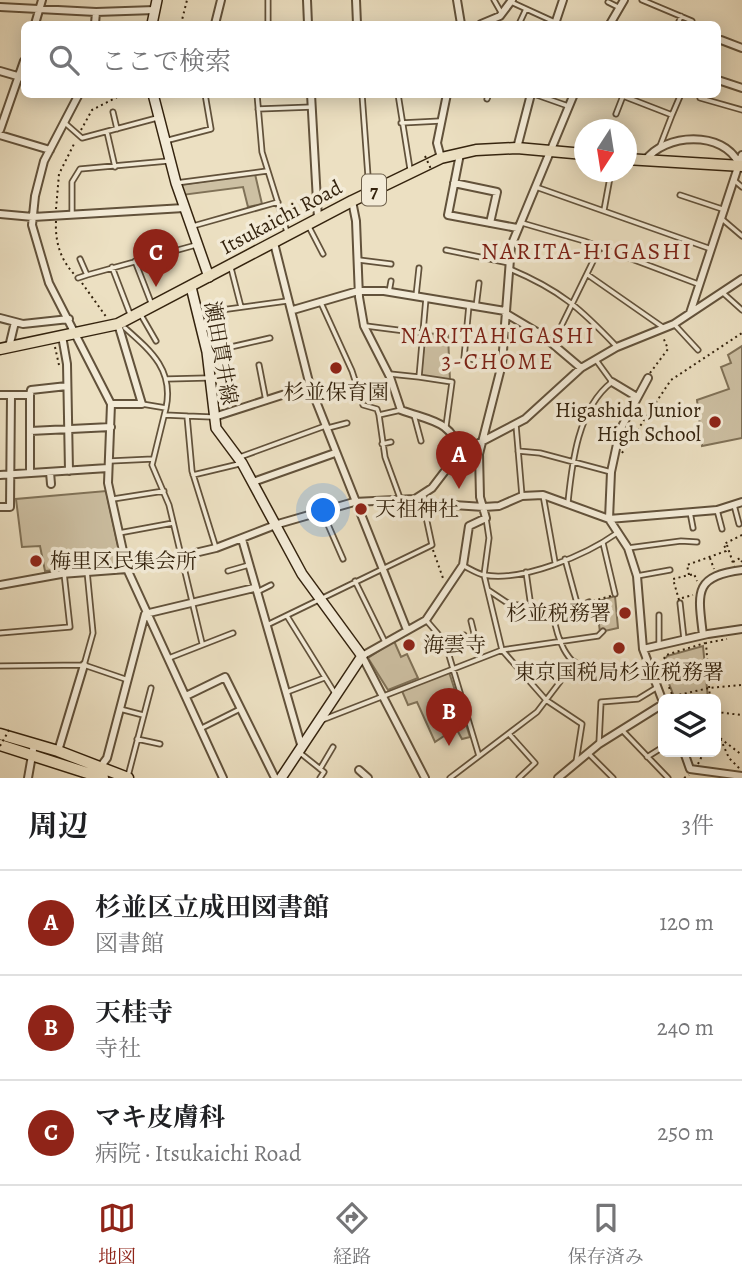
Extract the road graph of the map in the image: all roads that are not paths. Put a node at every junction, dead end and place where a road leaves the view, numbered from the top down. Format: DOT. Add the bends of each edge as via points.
graph roads {
  1 [pos="42,0"];
  2 [pos="221,0"];
  3 [pos="268,0"];
  4 [pos="307,0"];
  5 [pos="356,0"];
  6 [pos="457,0"];
  7 [pos="494,0"];
  8 [pos="563,0"];
  9 [pos="624,0"];
  10 [pos="642,0"];
  11 [pos="512,1"];
  12 [pos="608,2"];
  13 [pos="156,5"];
  14 [pos="0,7"];
  15 [pos="620,8"];
  16 [pos="40,9"];
  17 [pos="526,9"];
  18 [pos="96,12"];
  19 [pos="502,13"];
  20 [pos="681,16"];
  21 [pos="36,21"];
  22 [pos="95,21"];
  23 [pos="216,21"];
  24 [pos="268,21"];
  25 [pos="307,21"];
  26 [pos="357,21"];
  27 [pos="460,21"];
  28 [pos="487,21"];
  29 [pos="520,21"];
  30 [pos="550,21"];
  31 [pos="557,21"];
  32 [pos="612,21"];
  33 [pos="679,21"];
  34 [pos="692,21"];
  35 [pos="721,41"];
  36 [pos="742,48"];
  37 [pos="0,71"];
  38 [pos="21,77"];
  39 [pos="21,80"];
  40 [pos="721,81"];
  41 [pos="742,88"];
  42 [pos="77,98"];
  43 [pos="154,98"];
  44 [pos="206,98"];
  45 [pos="257,98"];
  46 [pos="311,98"];
  47 [pos="362,98"];
  48 [pos="398,98"];
  49 [pos="446,98"];
  50 [pos="531,98"];
  51 [pos="543,98"];
  52 [pos="572,98"];
  53 [pos="619,98"];
  54 [pos="628,98"];
  55 [pos="679,98"];
  56 [pos="700,98"];
  57 [pos="312,107"];
  58 [pos="569,107"];
  59 [pos="258,109"];
  60 [pos="742,110"];
  61 [pos="113,112"];
  62 [pos="616,114"];
  63 [pos="672,115"];
  64 [pos="159,118"];
  65 [pos="63,120"];
  66 [pos="442,121"];
  67 [pos="401,123"];
  68 [pos="117,129"];
  69 [pos="107,131"];
  70 [pos="0,133"];
  71 [pos="165,141"];
  72 [pos="660,146"];
  73 [pos="517,148"];
  74 [pos="50,150"];
  75 [pos="553,150"];
  76 [pos="574,153"];
  77 [pos="460,154"];
  78 [pos="742,155"];
  79 [pos="441,158"];
  80 [pos="637,160"];
  81 [pos="170,161"];
  82 [pos="645,161"];
  83 [pos="741,166"];
  84 [pos="115,167"];
  85 [pos="267,170"];
  86 [pos="411,172"];
  87 [pos="736,181"];
  88 [pos="609,182"];
  89 [pos="176,183"];
  90 [pos="454,183"];
  91 [pos="536,187"];
  92 [pos="742,187"];
  93 [pos="369,193"];
  94 [pos="680,195"];
  95 [pos="352,201"];
  96 [pos="278,202"];
  97 [pos="184,208"];
  98 [pos="725,210"];
  99 [pos="604,211"];
  100 [pos="0,214"];
  101 [pos="72,214"];
  102 [pos="33,217"];
  103 [pos="318,219"];
  104 [pos="722,219"];
  105 [pos="490,223"];
  106 [pos="307,225"];
  107 [pos="519,225"];
  108 [pos="191,227"];
  109 [pos="288,235"];
  110 [pos="742,236"];
  111 [pos="143,242"];
  112 [pos="274,243"];
  113 [pos="196,245"];
  114 [pos="600,247"];
  115 [pos="711,249"];
  116 [pos="446,250"];
  117 [pos="323,254"];
  118 [pos="147,258"];
  119 [pos="80,259"];
  120 [pos="357,259"];
  121 [pos="135,261"];
  122 [pos="391,264"];
  123 [pos="230,266"];
  124 [pos="510,266"];
  125 [pos="111,267"];
  126 [pos="419,268"];
  127 [pos="86,275"];
  128 [pos="588,275"];
  129 [pos="209,277"];
  130 [pos="78,278"];
  131 [pos="742,279"];
  132 [pos="391,281"];
  133 [pos="479,284"];
  134 [pos="698,284"];
  135 [pos="191,287"];
  136 [pos="358,291"];
  137 [pos="389,292"];
  138 [pos="722,292"];
  139 [pos="416,296"];
  140 [pos="426,298"];
  141 [pos="290,301"];
  142 [pos="321,303"];
  143 [pos="575,303"];
  144 [pos="152,306"];
  145 [pos="473,306"];
  146 [pos="241,307"];
  147 [pos="293,310"];
  148 [pos="742,310"];
  149 [pos="505,312"];
  150 [pos="199,313"];
  151 [pos="690,313"];
  152 [pos="136,315"];
  153 [pos="0,318"];
  154 [pos="69,319"];
  155 [pos="15,322"];
  156 [pos="674,324"];
  157 [pos="121,326"];
  158 [pos="364,326"];
  159 [pos="662,330"];
  160 [pos="76,333"];
  161 [pos="422,333"];
  162 [pos="57,337"];
  163 [pos="270,338"];
  164 [pos="156,341"];
  165 [pos="553,343"];
  166 [pos="618,347"];
  167 [pos="5,348"];
  168 [pos="698,350"];
  169 [pos="207,352"];
  170 [pos="596,360"];
  171 [pos="502,364"];
  172 [pos="259,365"];
  173 [pos="581,368"];
  174 [pos="388,374"];
  175 [pos="209,377"];
  176 [pos="419,377"];
  177 [pos="648,378"];
  178 [pos="167,379"];
  179 [pos="612,382"];
  180 [pos="67,386"];
  181 [pos="310,386"];
  182 [pos="0,395"];
  183 [pos="30,395"];
  184 [pos="11,396"];
  185 [pos="637,397"];
  186 [pos="266,401"];
  187 [pos="111,404"];
  188 [pos="142,404"];
  189 [pos="166,408"];
  190 [pos="401,410"];
  191 [pos="165,415"];
  192 [pos="379,415"];
  193 [pos="414,415"];
  194 [pos="187,416"];
  195 [pos="214,417"];
  196 [pos="347,423"];
  197 [pos="516,424"];
  198 [pos="446,426"];
  199 [pos="111,427"];
  200 [pos="326,428"];
  201 [pos="68,429"];
  202 [pos="30,431"];
  203 [pos="421,440"];
  204 [pos="391,442"];
  205 [pos="481,442"];
  206 [pos="382,444"];
  207 [pos="518,452"];
  208 [pos="335,453"];
  209 [pos="460,453"];
  210 [pos="153,459"];
  211 [pos="240,461"];
  212 [pos="572,461"];
  213 [pos="108,465"];
  214 [pos="612,468"];
  215 [pos="69,471"];
  216 [pos="50,472"];
  217 [pos="30,473"];
  218 [pos="0,475"];
  219 [pos="9,475"];
  220 [pos="193,475"];
  221 [pos="253,481"];
  222 [pos="51,484"];
  223 [pos="164,491"];
  224 [pos="543,495"];
  225 [pos="522,496"];
  226 [pos="111,499"];
  227 [pos="422,500"];
  228 [pos="402,501"];
  229 [pos="354,502"];
  230 [pos="742,502"];
  231 [pos="568,504"];
  232 [pos="734,505"];
  233 [pos="0,507"];
  234 [pos="484,507"];
  235 [pos="717,510"];
  236 [pos="322,511"];
  237 [pos="690,512"];
  238 [pos="486,518"];
  239 [pos="609,519"];
  240 [pos="173,523"];
  241 [pos="278,524"];
  242 [pos="739,524"];
  243 [pos="693,528"];
  244 [pos="722,529"];
  245 [pos="619,532"];
  246 [pos="117,534"];
  247 [pos="242,539"];
  248 [pos="697,542"];
  249 [pos="603,543"];
  250 [pos="216,548"];
  251 [pos="628,548"];
  252 [pos="182,557"];
  253 [pos="343,559"];
  254 [pos="565,559"];
  255 [pos="555,563"];
  256 [pos="248,565"];
  257 [pos="463,565"];
  258 [pos="127,569"];
  259 [pos="382,569"];
  260 [pos="670,569"];
  261 [pos="88,571"];
  262 [pos="228,571"];
  263 [pos="739,571"];
  264 [pos="526,572"];
  265 [pos="64,573"];
  266 [pos="484,575"];
  267 [pos="637,576"];
  268 [pos="355,582"];
  269 [pos="0,585"];
  270 [pos="271,585"];
  271 [pos="487,589"];
  272 [pos="254,591"];
  273 [pos="615,594"];
  274 [pos="319,598"];
  275 [pos="589,602"];
  276 [pos="193,603"];
  277 [pos="680,603"];
  278 [pos="531,607"];
  279 [pos="145,614"];
  280 [pos="659,615"];
  281 [pos="288,616"];
  282 [pos="426,620"];
  283 [pos="471,621"];
  284 [pos="265,626"];
  285 [pos="742,629"];
  286 [pos="407,630"];
  287 [pos="603,631"];
  288 [pos="0,633"];
  289 [pos="233,633"];
  290 [pos="464,635"];
  291 [pos="703,635"];
  292 [pos="684,639"];
  293 [pos="445,642"];
  294 [pos="558,642"];
  295 [pos="202,643"];
  296 [pos="385,643"];
  297 [pos="659,646"];
  298 [pos="643,649"];
  299 [pos="502,650"];
  300 [pos="362,656"];
  301 [pos="480,658"];
  302 [pos="167,659"];
  303 [pos="575,662"];
  304 [pos="84,665"];
  305 [pos="0,666"];
  306 [pos="647,666"];
  307 [pos="453,668"];
  308 [pos="324,678"];
  309 [pos="125,679"];
  310 [pos="150,688"];
  311 [pos="656,688"];
  312 [pos="285,693"];
  313 [pos="659,694"];
  314 [pos="384,695"];
  315 [pos="186,696"];
  316 [pos="337,696"];
  317 [pos="546,700"];
  318 [pos="658,706"];
  319 [pos="118,709"];
  320 [pos="240,709"];
  321 [pos="143,715"];
  322 [pos="320,721"];
  323 [pos="200,729"];
  324 [pos="622,730"];
  325 [pos="5,732"];
  326 [pos="510,735"];
  327 [pos="137,739"];
  328 [pos="160,744"];
  329 [pos="599,744"];
  330 [pos="0,745"];
  331 [pos="333,747"];
  332 [pos="33,749"];
  333 [pos="300,750"];
  334 [pos="658,750"];
  335 [pos="58,751"];
  336 [pos="588,752"];
  337 [pos="479,756"];
  338 [pos="647,757"];
  339 [pos="686,757"];
  340 [pos="576,762"];
  341 [pos="101,766"];
  342 [pos="320,769"];
  343 [pos="359,770"];
  344 [pos="742,774"];
  345 [pos="27,778"];
  346 [pos="103,778"];
  347 [pos="128,778"];
  348 [pos="223,778"];
  349 [pos="275,778"];
  350 [pos="281,778"];
  351 [pos="320,778"];
  352 [pos="368,778"];
  353 [pos="425,778"];
  354 [pos="450,778"];
  355 [pos="519,778"];
  356 [pos="558,778"];
  357 [pos="613,778"];
  358 [pos="668,778"];
  1 -- 16 [label="street"];
  2 -- 23 [label="street"];
  3 -- 24 [label="lane"];
  4 -- 25 [label="street"];
  5 -- 26 [label="street"];
  6 -- 27 [label="street"];
  7 -- 19 [label="lane"];
  8 -- 31 [label="street"];
  9 -- 15 [label="street"];
  10 -- 20 [label="lane"];
  11 -- 17 [label="lane"];
  11 -- 19 [label="street"];
  12 -- 15 [label="lane"];
  13 -- 18 [label="street"];
  14 -- 16 [label="street"];
  15 -- 32 [label="street"];
  16 -- 18 [label="street"];
  16 -- 21 [label="street"];
  17 -- 29 [label="lane"];
  17 -- 30 [label="lane"];
  18 -- 22 [label="street"];
  19 -- 28 [label="street"];
  20 -- 33 [label="lane"];
  20 -- 34 [label="lane"];
  35 -- 36 [label="street"];
  37 -- 38 [label="street"];
  39 -- 70 [label="street"];
  40 -- 41 [label="street"];
  42 -- 65 [label="street"];
  43 -- 64 [label="main road, 瀬田貫井線"];
  44 -- 71 [label="lane" via="211,128"];
  45 -- 59 [label="lane"];
  46 -- 57 [label="street"];
  47 -- 93 [label="lane"];
  48 -- 67 [label="lane"];
  49 -- 66 [label="street"];
  50 -- 73 [label="street"];
  51 -- 58 [label="lane"];
  52 -- 58 [label="street"];
  53 -- 62 [label="lane"];
  54 -- 63 [label="lane"];
  55 -- 63 [label="lane"];
  56 -- 60 [label="lane"];
  57 -- 59 [label="lane"];
  57 -- 103 [label="street"];
  58 -- 75 [label="street"];
  59 -- 85 [label="lane"];
  61 -- 68 [label="lane"];
  63 -- 72 [label="lane"];
  64 -- 68 [label="lane"];
  64 -- 71 [label="main road, 瀬田貫井線"];
  65 -- 69 [label="lane" via="82,138"];
  65 -- 74 [label="street"];
  66 -- 67 [label="lane"];
  66 -- 79 [label="street" via="437,148"];
  67 -- 86 [label="lane"];
  68 -- 69 [label="lane"];
  69 -- 84 [label="lane"];
  70 -- 74 [label="street"];
  71 -- 81 [label="main road, 瀬田貫井線"];
  72 -- 82 [label="street"];
  72 -- 83 [label="street" via="687,139 709,142 731,153"];
  73 -- 75 [label="main road, Itsukaichi Road / 7"];
  73 -- 77 [label="main road, Itsukaichi Road / 7"];
  74 -- 102 [label="street" via="38,180"];
  75 -- 76 [label="main road, Itsukaichi Road / 7"];
  75 -- 91 [label="street"];
  77 -- 79 [label="main road, Itsukaichi Road / 7"];
  77 -- 90 [label="street"];
  78 -- 83 [label="street"];
  79 -- 86 [label="main road, Itsukaichi Road / 7"];
  80 -- 82 [label="main road"];
  81 -- 84 [label="lane"];
  81 -- 89 [label="main road, 瀬田貫井線"];
  82 -- 83 [label="main road"];
  83 -- 87 [label="street"];
  84 -- 101 [label="lane" via="80,169 72,182"];
  85 -- 89 [label="lane"];
  85 -- 96 [label="lane"];
  86 -- 93 [label="main road, Itsukaichi Road / 7"];
  87 -- 92 [label="lane"];
  87 -- 98 [label="street"];
  88 -- 99 [label="lane"];
  89 -- 97 [label="main road, 瀬田貫井線"];
  90 -- 105 [label="street" via="449,215"];
  90 -- 105 [label="street" via="497,191"];
  91 -- 99 [label="lane"];
  91 -- 107 [label="street"];
  93 -- 95 [label="main road, Itsukaichi Road / 7"];
  94 -- 98 [label="lane"];
  95 -- 103 [label="main road, Itsukaichi Road / 7"];
  95 -- 120 [label="street"];
  96 -- 108 [label="lane"];
  96 -- 109 [label="lane"];
  97 -- 101 [label="street"];
  97 -- 108 [label="main road, 瀬田貫井線"];
  98 -- 104 [label="street"];
  99 -- 115 [label="lane"];
  100 -- 102 [label="street"];
  101 -- 102 [label="street"];
  102 -- 154 [label="street" via="45,272"];
  103 -- 106 [label="main road, Itsukaichi Road / 7"];
  104 -- 110 [label="lane"];
  104 -- 115 [label="street"];
  105 -- 107 [label="street"];
  106 -- 109 [label="main road, Itsukaichi Road / 7"];
  106 -- 117 [label="lane"];
  107 -- 114 [label="lane"];
  107 -- 124 [label="street"];
  108 -- 113 [label="main road, 瀬田貫井線"];
  109 -- 112 [label="main road, Itsukaichi Road / 7"];
  111 -- 118 [label="lane"];
  112 -- 123 [label="main road, Itsukaichi Road / 7"];
  112 -- 141 [label="street"];
  113 -- 118 [label="lane"];
  113 -- 129 [label="main road, 瀬田貫井線"];
  114 -- 128 [label="lane"];
  114 -- 134 [label="lane"];
  115 -- 134 [label="street"];
  116 -- 124 [label="lane"];
  118 -- 121 [label="lane"];
  119 -- 127 [label="lane"];
  120 -- 122 [label="lane"];
  120 -- 136 [label="street"];
  121 -- 125 [label="lane"];
  121 -- 144 [label="lane"];
  123 -- 129 [label="main road, Itsukaichi Road / 7"];
  123 -- 146 [label="lane"];
  124 -- 143 [label="lane"];
  124 -- 149 [label="street"];
  125 -- 127 [label="lane"];
  125 -- 152 [label="lane"];
  126 -- 139 [label="lane"];
  127 -- 130 [label="lane"];
  128 -- 143 [label="lane"];
  128 -- 159 [label="lane"];
  129 -- 135 [label="main road, Itsukaichi Road / 7"];
  131 -- 138 [label="street"];
  132 -- 137 [label="lane"];
  133 -- 145 [label="lane"];
  134 -- 151 [label="street"];
  135 -- 144 [label="main road, Itsukaichi Road / 7"];
  135 -- 150 [label="main road, 瀬田貫井線"];
  136 -- 137 [label="street"];
  136 -- 142 [label="street"];
  136 -- 158 [label="street"];
  137 -- 139 [label="street"];
  138 -- 148 [label="lane"];
  138 -- 151 [label="street"];
  139 -- 140 [label="street"];
  140 -- 145 [label="street"];
  140 -- 161 [label="lane"];
  141 -- 146 [label="lane"];
  141 -- 147 [label="street"];
  142 -- 147 [label="street"];
  142 -- 192 [label="lane" via="363,405"];
  143 -- 165 [label="lane"];
  143 -- 166 [label="lane"];
  144 -- 152 [label="main road, Itsukaichi Road / 7"];
  145 -- 149 [label="street"];
  145 -- 171 [label="lane" via="464,358"];
  146 -- 150 [label="lane"];
  147 -- 181 [label="street"];
  149 -- 165 [label="street"];
  149 -- 171 [label="street"];
  150 -- 169 [label="main road, 瀬田貫井線"];
  151 -- 156 [label="street"];
  152 -- 157 [label="main road, Itsukaichi Road / 7"];
  152 -- 164 [label="lane"];
  153 -- 155 [label="street"];
  154 -- 155 [label="street"];
  154 -- 160 [label="street"];
  155 -- 167 [label="street"];
  156 -- 159 [label="street"];
  156 -- 168 [label="lane"];
  157 -- 160 [label="main road, Itsukaichi Road / 7"];
  157 -- 178 [label="lane" via="159,360"];
  157 -- 188 [label="street"];
  158 -- 161 [label="lane"];
  158 -- 174 [label="street"];
  159 -- 166 [label="street"];
  160 -- 162 [label="main road, Itsukaichi Road / 7"];
  160 -- 187 [label="street"];
  161 -- 176 [label="lane"];
  162 -- 167 [label="main road, Itsukaichi Road / 7"];
  162 -- 180 [label="street"];
  163 -- 169 [label="lane"];
  165 -- 173 [label="street"];
  166 -- 170 [label="street"];
  169 -- 175 [label="main road, 瀬田貫井線"];
  170 -- 173 [label="street"];
  170 -- 179 [label="lane"];
  171 -- 205 [label="street"];
  172 -- 186 [label="lane"];
  173 -- 197 [label="street"];
  174 -- 176 [label="lane"];
  174 -- 190 [label="street"];
  175 -- 178 [label="lane"];
  175 -- 195 [label="main road, 瀬田貫井線"];
  176 -- 198 [label="lane" via="452,382"];
  177 -- 185 [label="street"];
  178 -- 189 [label="lane"];
  179 -- 185 [label="street"];
  179 -- 212 [label="lane" via="599,391"];
  180 -- 183 [label="street" via="31,390"];
  180 -- 201 [label="street"];
  181 -- 186 [label="street"];
  181 -- 200 [label="street"];
  182 -- 184 [label="street"];
  183 -- 184 [label="street"];
  183 -- 202 [label="street"];
  184 -- 219 [label="street"];
  185 -- 214 [label="street" via="620,430"];
  186 -- 195 [label="street"];
  187 -- 188 [label="street"];
  187 -- 199 [label="street"];
  188 -- 189 [label="lane"];
  189 -- 191 [label="lane"];
  190 -- 192 [label="lane"];
  190 -- 193 [label="street"];
  191 -- 194 [label="lane"];
  191 -- 210 [label="lane"];
  192 -- 206 [label="lane"];
  193 -- 198 [label="street"];
  193 -- 203 [label="lane"];
  194 -- 195 [label="lane"];
  194 -- 220 [label="lane"];
  195 -- 211 [label="main road, 瀬田貫井線" via="216,428"];
  196 -- 200 [label="lane"];
  197 -- 205 [label="street"];
  197 -- 207 [label="lane"];
  198 -- 209 [label="street"];
  199 -- 201 [label="street"];
  199 -- 213 [label="street"];
  200 -- 208 [label="street"];
  200 -- 211 [label="lane"];
  201 -- 202 [label="street"];
  201 -- 215 [label="street"];
  202 -- 217 [label="street"];
  204 -- 206 [label="lane"];
  205 -- 209 [label="street"];
  205 -- 234 [label="street" via="479,481"];
  206 -- 228 [label="lane"];
  207 -- 212 [label="lane"];
  207 -- 225 [label="lane"];
  208 -- 221 [label="street"];
  208 -- 229 [label="street"];
  209 -- 227 [label="street"];
  210 -- 213 [label="lane"];
  210 -- 223 [label="lane"];
  211 -- 220 [label="lane"];
  211 -- 221 [label="main road, 瀬田貫井線"];
  212 -- 214 [label="lane"];
  212 -- 231 [label="lane"];
  213 -- 215 [label="street"];
  213 -- 226 [label="street"];
  214 -- 239 [label="street"];
  215 -- 216 [label="street"];
  216 -- 217 [label="street"];
  216 -- 222 [label="street"];
  217 -- 219 [label="street"];
  218 -- 219 [label="street"];
  219 -- 233 [label="street" via="10,508"];
  220 -- 250 [label="lane"];
  221 -- 241 [label="main road, 瀬田貫井線"];
  223 -- 226 [label="lane"];
  223 -- 240 [label="lane"];
  224 -- 225 [label="street"];
  224 -- 231 [label="street"];
  224 -- 255 [label="lane"];
  225 -- 234 [label="street"];
  226 -- 246 [label="street"];
  227 -- 228 [label="street"];
  227 -- 234 [label="street"];
  227 -- 259 [label="lane" via="432,545"];
  228 -- 229 [label="street"];
  229 -- 236 [label="street"];
  229 -- 259 [label="street"];
  230 -- 232 [label="street"];
  231 -- 239 [label="street"];
  232 -- 235 [label="street"];
  232 -- 242 [label="lane"];
  234 -- 238 [label="street"];
  235 -- 237 [label="street"];
  235 -- 244 [label="lane"];
  236 -- 241 [label="street"];
  236 -- 253 [label="lane"];
  237 -- 239 [label="street"];
  237 -- 243 [label="lane"];
  238 -- 257 [label="street" via="467,530"];
  238 -- 266 [label="lane" via="489,538"];
  239 -- 245 [label="street"];
  240 -- 246 [label="lane"];
  240 -- 252 [label="lane"];
  241 -- 247 [label="street"];
  241 -- 274 [label="main road, 瀬田貫井線"];
  245 -- 249 [label="lane"];
  245 -- 251 [label="street"];
  246 -- 258 [label="street"];
  247 -- 250 [label="street"];
  247 -- 256 [label="street"];
  248 -- 251 [label="lane"];
  249 -- 254 [label="lane"];
  249 -- 273 [label="lane"];
  250 -- 252 [label="street"];
  251 -- 267 [label="street"];
  252 -- 258 [label="street"];
  252 -- 276 [label="lane"];
  254 -- 255 [label="lane"];
  254 -- 275 [label="lane" via="578,607"];
  255 -- 264 [label="lane"];
  256 -- 262 [label="lane"];
  256 -- 272 [label="street"];
  257 -- 266 [label="lane"];
  257 -- 282 [label="street"];
  258 -- 261 [label="street"];
  258 -- 279 [label="street"];
  259 -- 268 [label="lane"];
  259 -- 286 [label="street"];
  260 -- 267 [label="lane"];
  261 -- 265 [label="street"];
  261 -- 304 [label="lane" via="93,633"];
  263 -- 291 [label="street" via="717,575 701,589"];
  264 -- 266 [label="lane"];
  264 -- 278 [label="lane"];
  265 -- 269 [label="street"];
  265 -- 288 [label="lane" via="70,626"];
  266 -- 271 [label="lane"];
  267 -- 298 [label="street"];
  268 -- 274 [label="lane"];
  268 -- 296 [label="lane"];
  270 -- 272 [label="lane"];
  271 -- 278 [label="lane" via="506,602"];
  271 -- 299 [label="lane"];
  272 -- 276 [label="street"];
  272 -- 284 [label="street"];
  274 -- 281 [label="lane"];
  274 -- 300 [label="main road, 瀬田貫井線"];
  276 -- 279 [label="street"];
  276 -- 295 [label="lane"];
  277 -- 292 [label="lane"];
  278 -- 294 [label="lane" via="553,614"];
  279 -- 302 [label="street"];
  279 -- 309 [label="street"];
  280 -- 297 [label="lane"];
  281 -- 284 [label="lane"];
  281 -- 308 [label="lane"];
  282 -- 286 [label="street"];
  282 -- 293 [label="lane"];
  283 -- 301 [label="lane"];
  284 -- 312 [label="street"];
  285 -- 291 [label="street"];
  286 -- 296 [label="street"];
  287 -- 294 [label="lane" via="598,636"];
  289 -- 295 [label="lane"];
  290 -- 293 [label="lane"];
  291 -- 292 [label="street"];
  292 -- 297 [label="street"];
  293 -- 307 [label="lane"];
  294 -- 299 [label="lane"];
  294 -- 303 [label="lane"];
  295 -- 302 [label="lane"];
  296 -- 300 [label="street"];
  297 -- 298 [label="street"];
  298 -- 306 [label="street"];
  299 -- 301 [label="lane"];
  299 -- 317 [label="lane"];
  300 -- 314 [label="street"];
  300 -- 316 [label="main road"];
  301 -- 307 [label="lane"];
  302 -- 315 [label="street"];
  303 -- 306 [label="lane" via="591,672"];
  303 -- 317 [label="lane"];
  304 -- 305 [label="lane"];
  304 -- 309 [label="lane"];
  304 -- 335 [label="street"];
  306 -- 311 [label="street"];
  307 -- 314 [label="lane"];
  307 -- 337 [label="lane"];
  308 -- 312 [label="lane"];
  308 -- 316 [label="lane"];
  309 -- 319 [label="street"];
  310 -- 321 [label="lane"];
  311 -- 313 [label="street"];
  311 -- 329 [label="lane" via="638,699 601,702"];
  312 -- 333 [label="street"];
  314 -- 322 [label="lane"];
  314 -- 353 [label="street"];
  315 -- 320 [label="street" via="225,677"];
  315 -- 323 [label="street"];
  316 -- 322 [label="main road"];
  317 -- 326 [label="lane"];
  317 -- 340 [label="lane" via="582,724"];
  318 -- 324 [label="street"];
  319 -- 321 [label="lane"];
  319 -- 341 [label="street"];
  320 -- 323 [label="lane"];
  320 -- 349 [label="street"];
  321 -- 327 [label="lane"];
  322 -- 333 [label="main road"];
  323 -- 348 [label="street"];
  324 -- 329 [label="street"];
  324 -- 338 [label="lane"];
  325 -- 332 [label="main road"];
  326 -- 337 [label="lane"];
  326 -- 355 [label="lane" via="535,763"];
  327 -- 328 [label="lane"];
  327 -- 347 [label="lane"];
  329 -- 336 [label="street"];
  330 -- 332 [label="main road"];
  331 -- 342 [label="lane"];
  332 -- 335 [label="main road"];
  332 -- 345 [label="street"];
  332 -- 346 [label="main road"];
  333 -- 342 [label="lane"];
  333 -- 350 [label="main road"];
  334 -- 338 [label="lane"];
  335 -- 341 [label="main road"];
  336 -- 340 [label="street"];
  336 -- 357 [label="lane"];
  337 -- 354 [label="lane"];
  338 -- 358 [label="lane"];
  339 -- 344 [label="street" via="690,769"];
  340 -- 356 [label="street"];
  341 -- 347 [label="main road"];
  342 -- 351 [label="lane" via="324,772"];
  343 -- 352 [label="street"];
}
